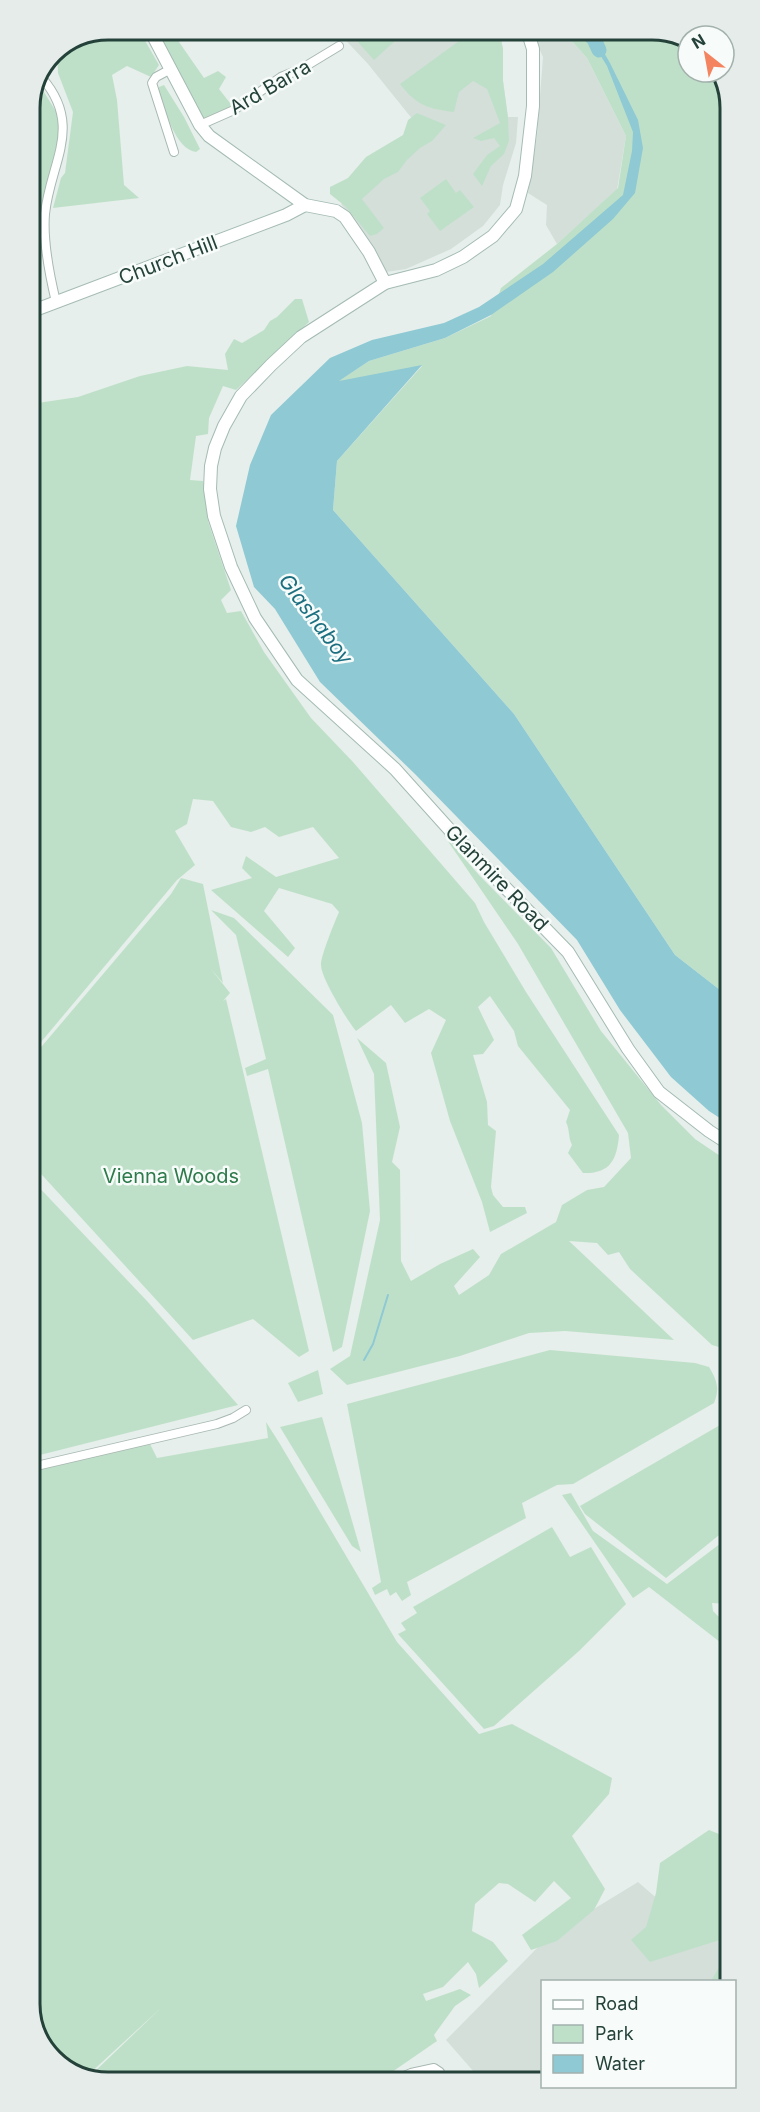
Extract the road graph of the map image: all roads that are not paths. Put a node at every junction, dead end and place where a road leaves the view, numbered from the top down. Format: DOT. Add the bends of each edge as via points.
graph roads {
  1 [pos="156,41"];
  2 [pos="530,41"];
  3 [pos="339,46"];
  4 [pos="169,70"];
  5 [pos="46,84"];
  6 [pos="200,125"];
  7 [pos="174,152"];
  8 [pos="305,205"];
  9 [pos="385,283"];
  10 [pos="56,302"];
  11 [pos="41,308"];
  12 [pos="720,1138"];
  13 [pos="246,1410"];
  14 [pos="41,1465"];
  15 [pos="418,2072"];
  16 [pos="439,2072"];
  1 -- 4 [label="main road"];
  2 -- 9 [label="main road, Glanmire Road" via="533,106 525,176 516,209 493,236 463,257 436,270"];
  3 -- 6 [label="street, Ard Barra" via="281,77 234,110"];
  4 -- 6 [label="main road"];
  4 -- 7 [label="street" via="152,83"];
  5 -- 10 [label="street" via="57,100 63,132 45,216"];
  6 -- 8 [label="main road" via="220,146"];
  8 -- 9 [label="main road" via="336,211 345,217"];
  8 -- 10 [label="main road, Church Hill"];
  9 -- 12 [label="main road, Glanmire Road" via="301,337 241,396 224,426 211,465 210,489 214,516 231,567 255,618 297,680 395,769 568,952 659,1092"];
  10 -- 11 [label="main road, Church Hill"];
  13 -- 14 [label="street" via="217,1424"];
  15 -- 16 [label="street" via="434,2068"];
}
